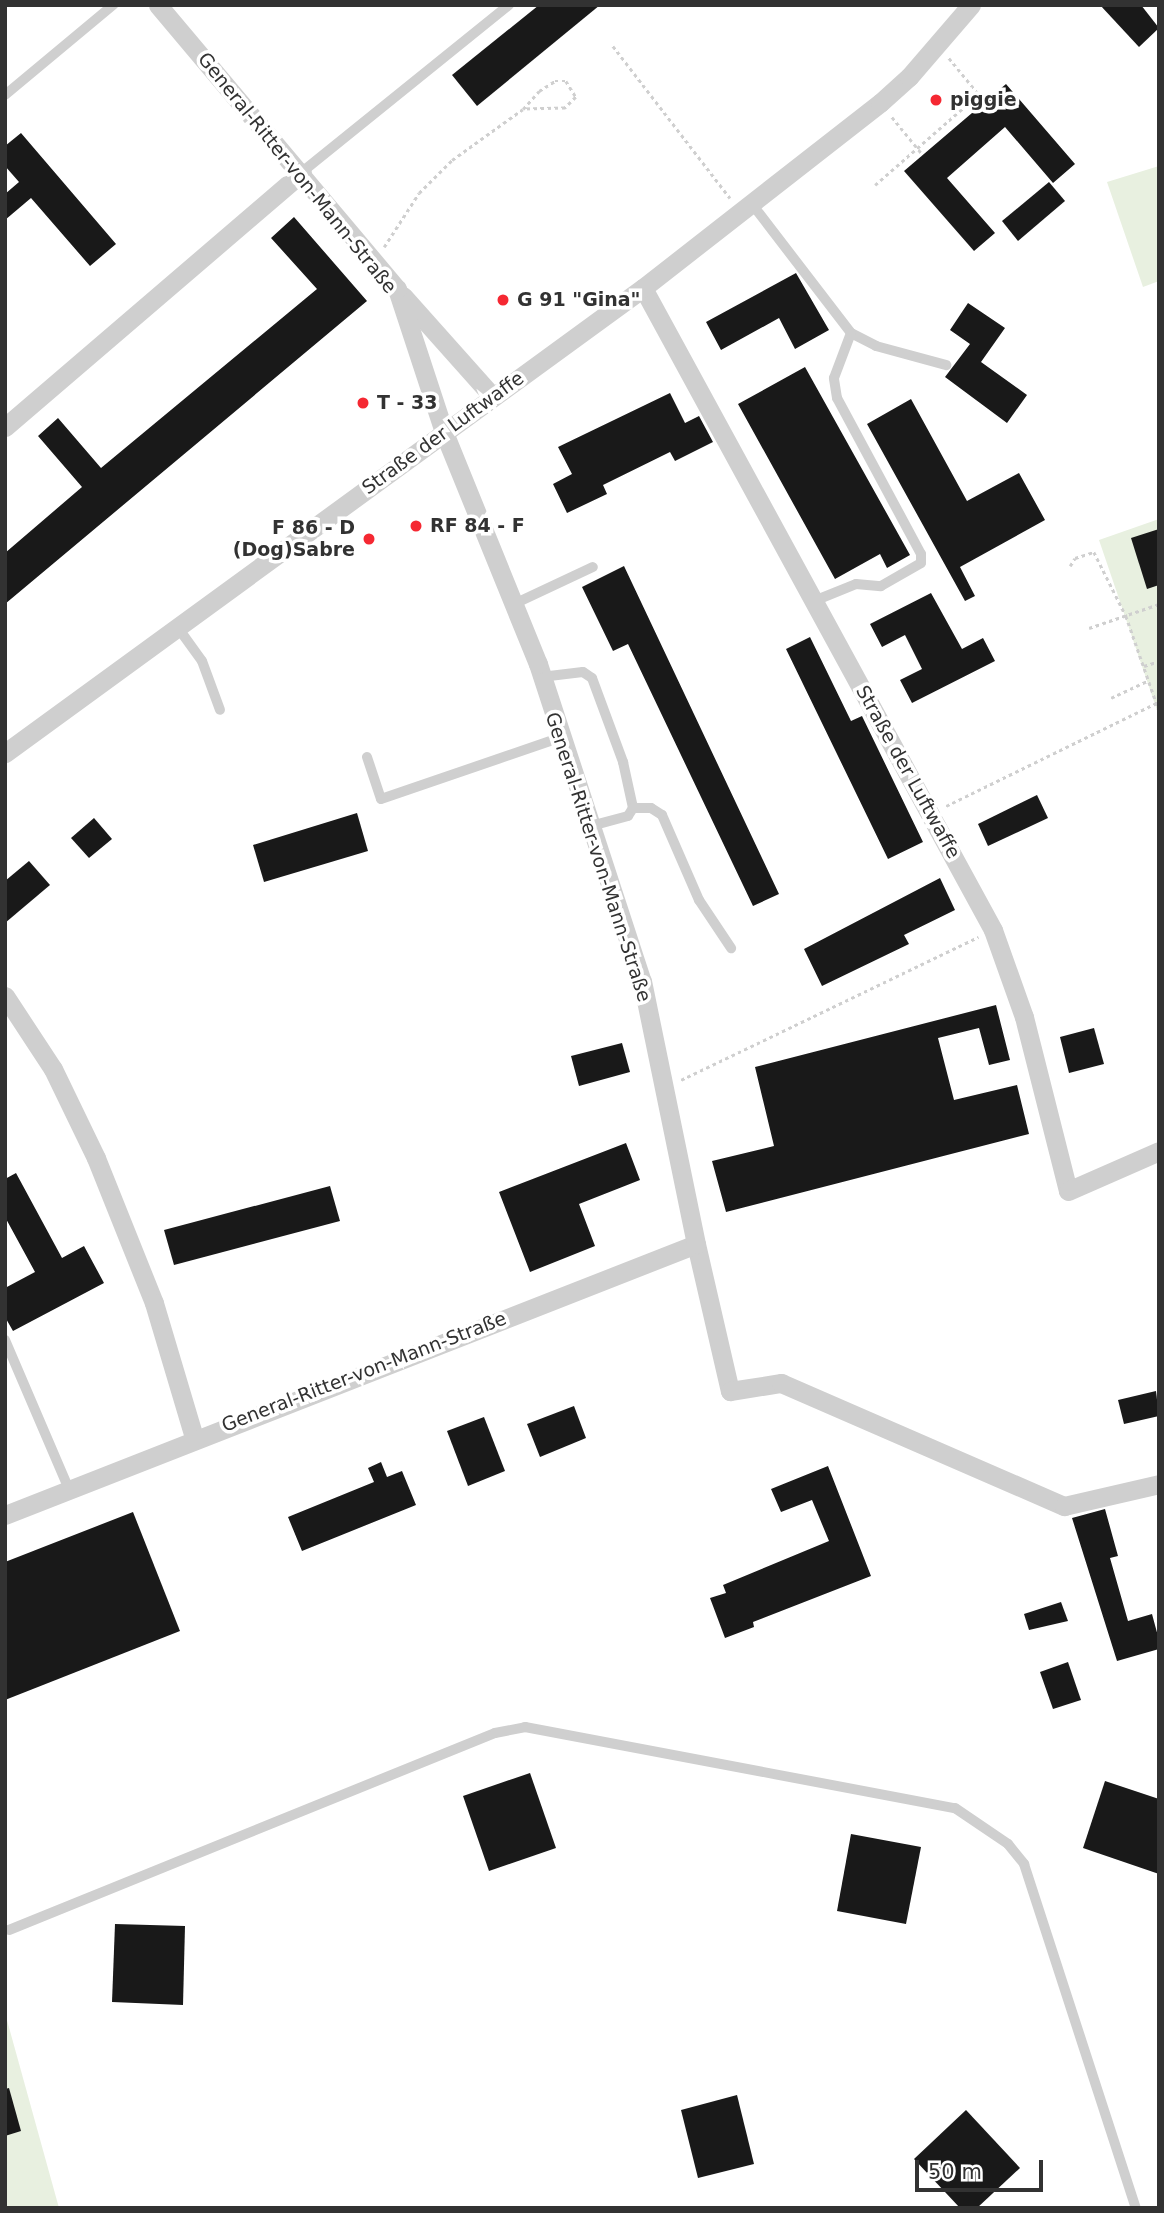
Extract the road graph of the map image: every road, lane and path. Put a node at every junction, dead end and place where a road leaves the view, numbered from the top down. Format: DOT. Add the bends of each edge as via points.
graph roads {
  1 [pos="113,5"];
  2 [pos="158,5"];
  3 [pos="509,5"];
  4 [pos="971,5"];
  5 [pos="939,45"];
  6 [pos="612,46"];
  7 [pos="979,94"];
  8 [pos="5,95"];
  9 [pos="985,102"];
  10 [pos="880,103"];
  11 [pos="523,109"];
  12 [pos="916,147"];
  13 [pos="923,155"];
  14 [pos="302,172"];
  15 [pos="875,185"];
  16 [pos="746,208"];
  17 [pos="375,261"];
  18 [pos="643,288"];
  19 [pos="397,289"];
  20 [pos="851,332"];
  21 [pos="946,365"];
  22 [pos="493,397"];
  23 [pos="5,427"];
  24 [pos="444,432"];
  25 [pos="1070,566"];
  26 [pos="593,567"];
  27 [pos="814,601"];
  28 [pos="513,604"];
  29 [pos="1159,604"];
  30 [pos="1126,616"];
  31 [pos="176,625"];
  32 [pos="1089,628"];
  33 [pos="1159,661"];
  34 [pos="1144,666"];
  35 [pos="541,677"];
  36 [pos="1150,680"];
  37 [pos="1111,698"];
  38 [pos="1156,703"];
  39 [pos="220,710"];
  40 [pos="1159,710"];
  41 [pos="559,738"];
  42 [pos="5,753"];
  43 [pos="367,757"];
  44 [pos="633,808"];
  45 [pos="931,813"];
  46 [pos="589,827"];
  47 [pos="993,930"];
  48 [pos="731,948"];
  49 [pos="5,996"];
  50 [pos="663,1090"];
  51 [pos="1159,1151"];
  52 [pos="696,1244"];
  53 [pos="5,1340"];
  54 [pos="194,1437"];
  55 [pos="1159,1484"];
  56 [pos="69,1489"];
  57 [pos="5,1515"];
  58 [pos="9,1930"];
  59 [pos="1136,2208"];
  1 -- 8 [label="lane"];
  2 -- 14 [label="street, General-Ritter-von-Mann-Straße"];
  3 -- 14 [label="lane"];
  4 -- 5 [label="street, Straße der Luftwaffe"];
  5 -- 7 [label="path"];
  5 -- 10 [label="street, Straße der Luftwaffe"];
  6 -- 16 [label="path"];
  7 -- 9 [label="path"];
  7 -- 12 [label="path"];
  10 -- 12 [label="path"];
  10 -- 16 [label="street, Straße der Luftwaffe"];
  11 -- 11 [label="path" via="565,108 576,97 566,81 555,81"];
  11 -- 17 [label="path" via="452,160 419,193"];
  12 -- 13 [label="path"];
  12 -- 15 [label="path"];
  14 -- 17 [label="street, General-Ritter-von-Mann-Straße"];
  14 -- 23 [label="street"];
  16 -- 18 [label="street, Straße der Luftwaffe"];
  16 -- 20 [label="lane"];
  17 -- 19 [label="street, General-Ritter-von-Mann-Straße"];
  18 -- 22 [label="street, Straße der Luftwaffe"];
  18 -- 27 [label="street, Straße der Luftwaffe"];
  19 -- 22 [label="street"];
  19 -- 24 [label="street, General-Ritter-von-Mann-Straße"];
  20 -- 21 [label="lane" via="876,346"];
  20 -- 27 [label="lane" via="834,379 837,398 921,554 921,563 881,586 856,584"];
  22 -- 24 [label="street, Straße der Luftwaffe"];
  24 -- 28 [label="street, General-Ritter-von-Mann-Straße"];
  24 -- 31 [label="street, Straße der Luftwaffe"];
  25 -- 30 [label="path" via="1075,558 1094,552"];
  26 -- 28 [label="lane"];
  27 -- 45 [label="street, Straße der Luftwaffe"];
  28 -- 35 [label="street, General-Ritter-von-Mann-Straße"];
  29 -- 30 [label="path"];
  30 -- 32 [label="path"];
  30 -- 34 [label="path"];
  31 -- 39 [label="lane" via="202,661"];
  31 -- 42 [label="street, Straße der Luftwaffe"];
  33 -- 34 [label="path"];
  34 -- 36 [label="path"];
  35 -- 41 [label="street, General-Ritter-von-Mann-Straße"];
  35 -- 44 [label="lane" via="583,672 592,678 623,762"];
  36 -- 37 [label="path"];
  36 -- 38 [label="path"];
  38 -- 40 [label="path"];
  38 -- 45 [label="path"];
  41 -- 43 [label="lane" via="382,799"];
  41 -- 46 [label="street, General-Ritter-von-Mann-Straße"];
  44 -- 46 [label="lane" via="628,816"];
  44 -- 48 [label="lane" via="651,808 662,815 699,900"];
  45 -- 47 [label="street, Straße der Luftwaffe"];
  46 -- 50 [label="street, General-Ritter-von-Mann-Straße" via="642,982"];
  47 -- 50 [label="path"];
  47 -- 51 [label="street, Straße der Luftwaffe" via="1024,1017 1068,1191"];
  49 -- 54 [label="street" via="52,1069 96,1158 154,1303"];
  50 -- 52 [label="street, General-Ritter-von-Mann-Straße"];
  52 -- 54 [label="street, General-Ritter-von-Mann-Straße"];
  52 -- 55 [label="street" via="730,1391 780,1383 1064,1506"];
  53 -- 56 [label="lane"];
  54 -- 56 [label="street, General-Ritter-von-Mann-Straße"];
  56 -- 57 [label="street, General-Ritter-von-Mann-Straße"];
  58 -- 59 [label="lane" via="495,1733 525,1727 954,1808 1008,1844 1024,1864"];
}
